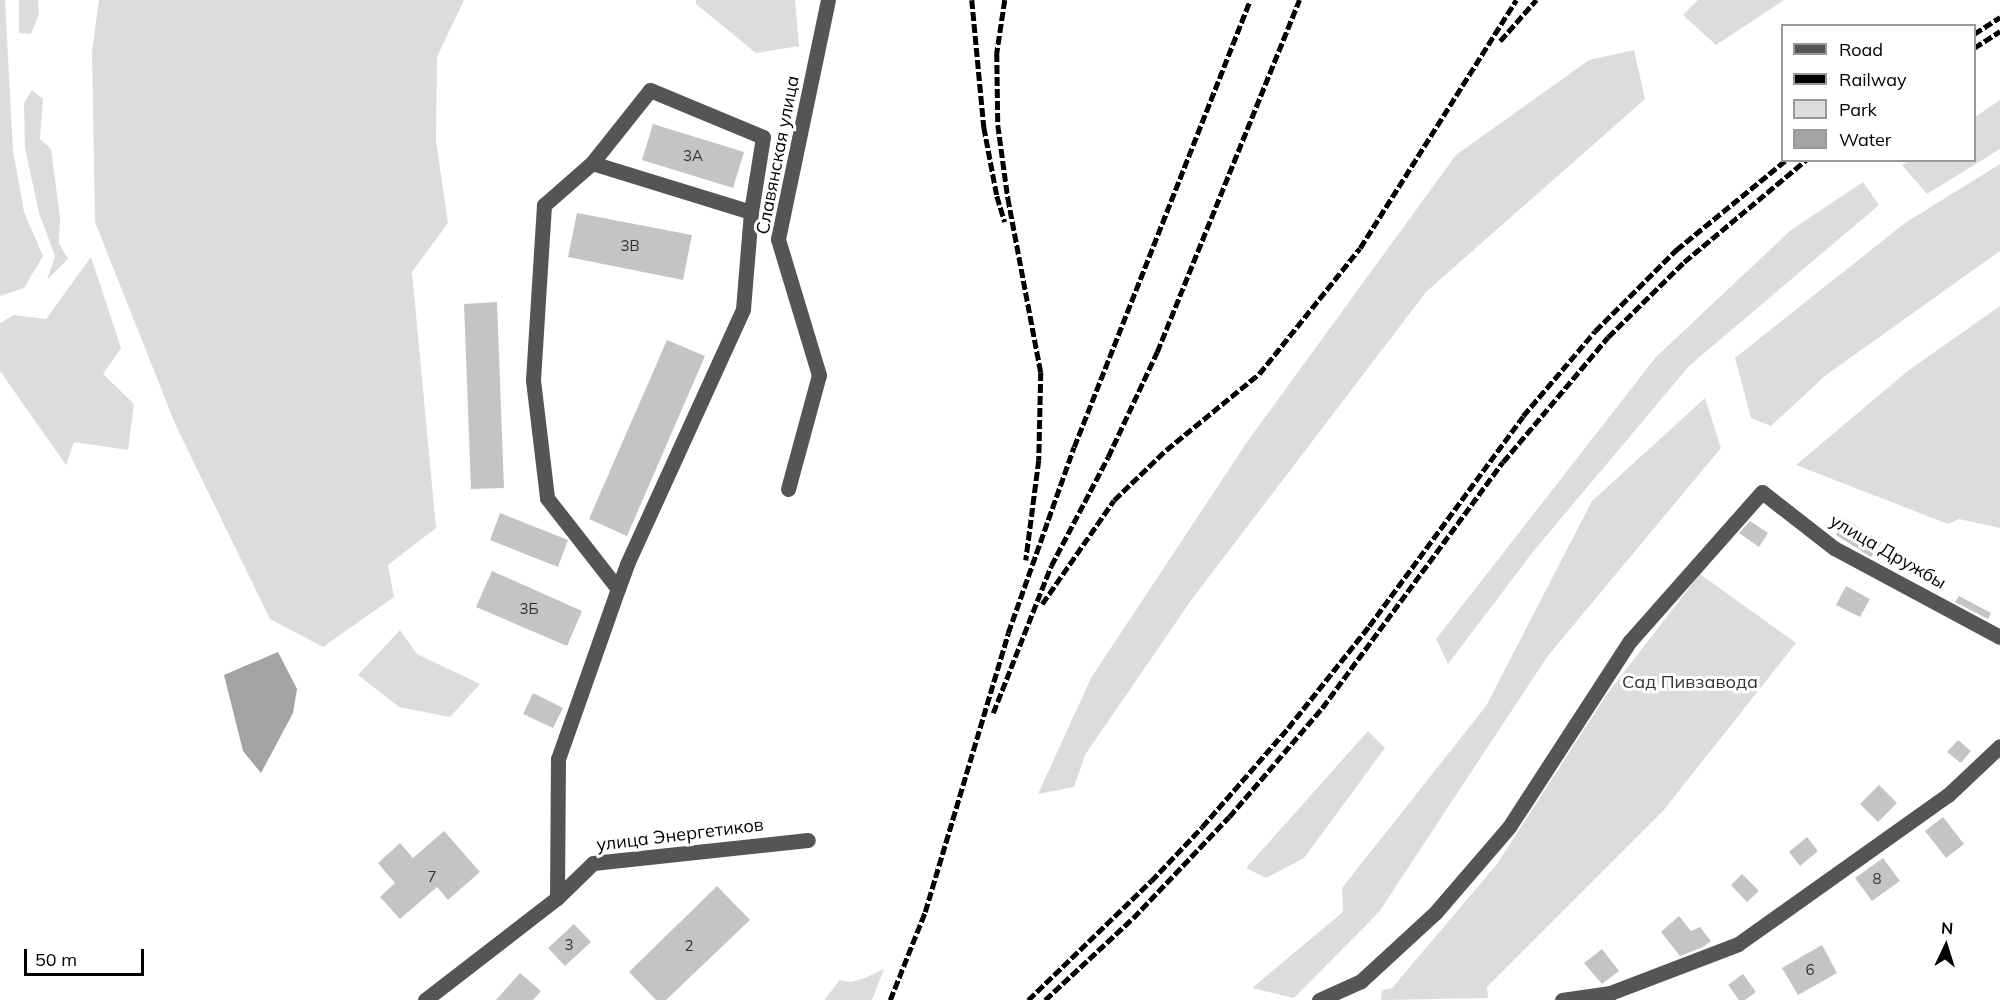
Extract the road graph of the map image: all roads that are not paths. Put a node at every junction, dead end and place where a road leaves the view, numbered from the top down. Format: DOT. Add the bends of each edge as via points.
graph roads {
  1 [pos="828,0"];
  2 [pos="592,163"];
  3 [pos="751,212"];
  4 [pos="788,489"];
  5 [pos="618,588"];
  6 [pos="2000,637"];
  7 [pos="2000,746"];
  8 [pos="808,840"];
  9 [pos="557,898"];
  10 [pos="425,1000"];
  11 [pos="1319,1000"];
  12 [pos="1562,1000"];
  1 -- 4 [label="street, Славянская улица" via="778,238 819,375"];
  2 -- 3 [label="street"];
  2 -- 3 [label="street" via="650,90 763,137"];
  2 -- 5 [label="street" via="544,205 533,380 548,498"];
  3 -- 5 [label="street" via="743,309"];
  5 -- 9 [label="street" via="558,759"];
  6 -- 11 [label="street, улица Дружбы" via="1834,548 1762,492 1630,640 1509,827 1436,913 1361,981"];
  7 -- 12 [label="street" via="1948,795 1738,944 1610,993"];
  8 -- 9 [label="street, улица Энергетиков" via="593,863"];
  9 -- 10 [label="street, улица Энергетиков"];
}
